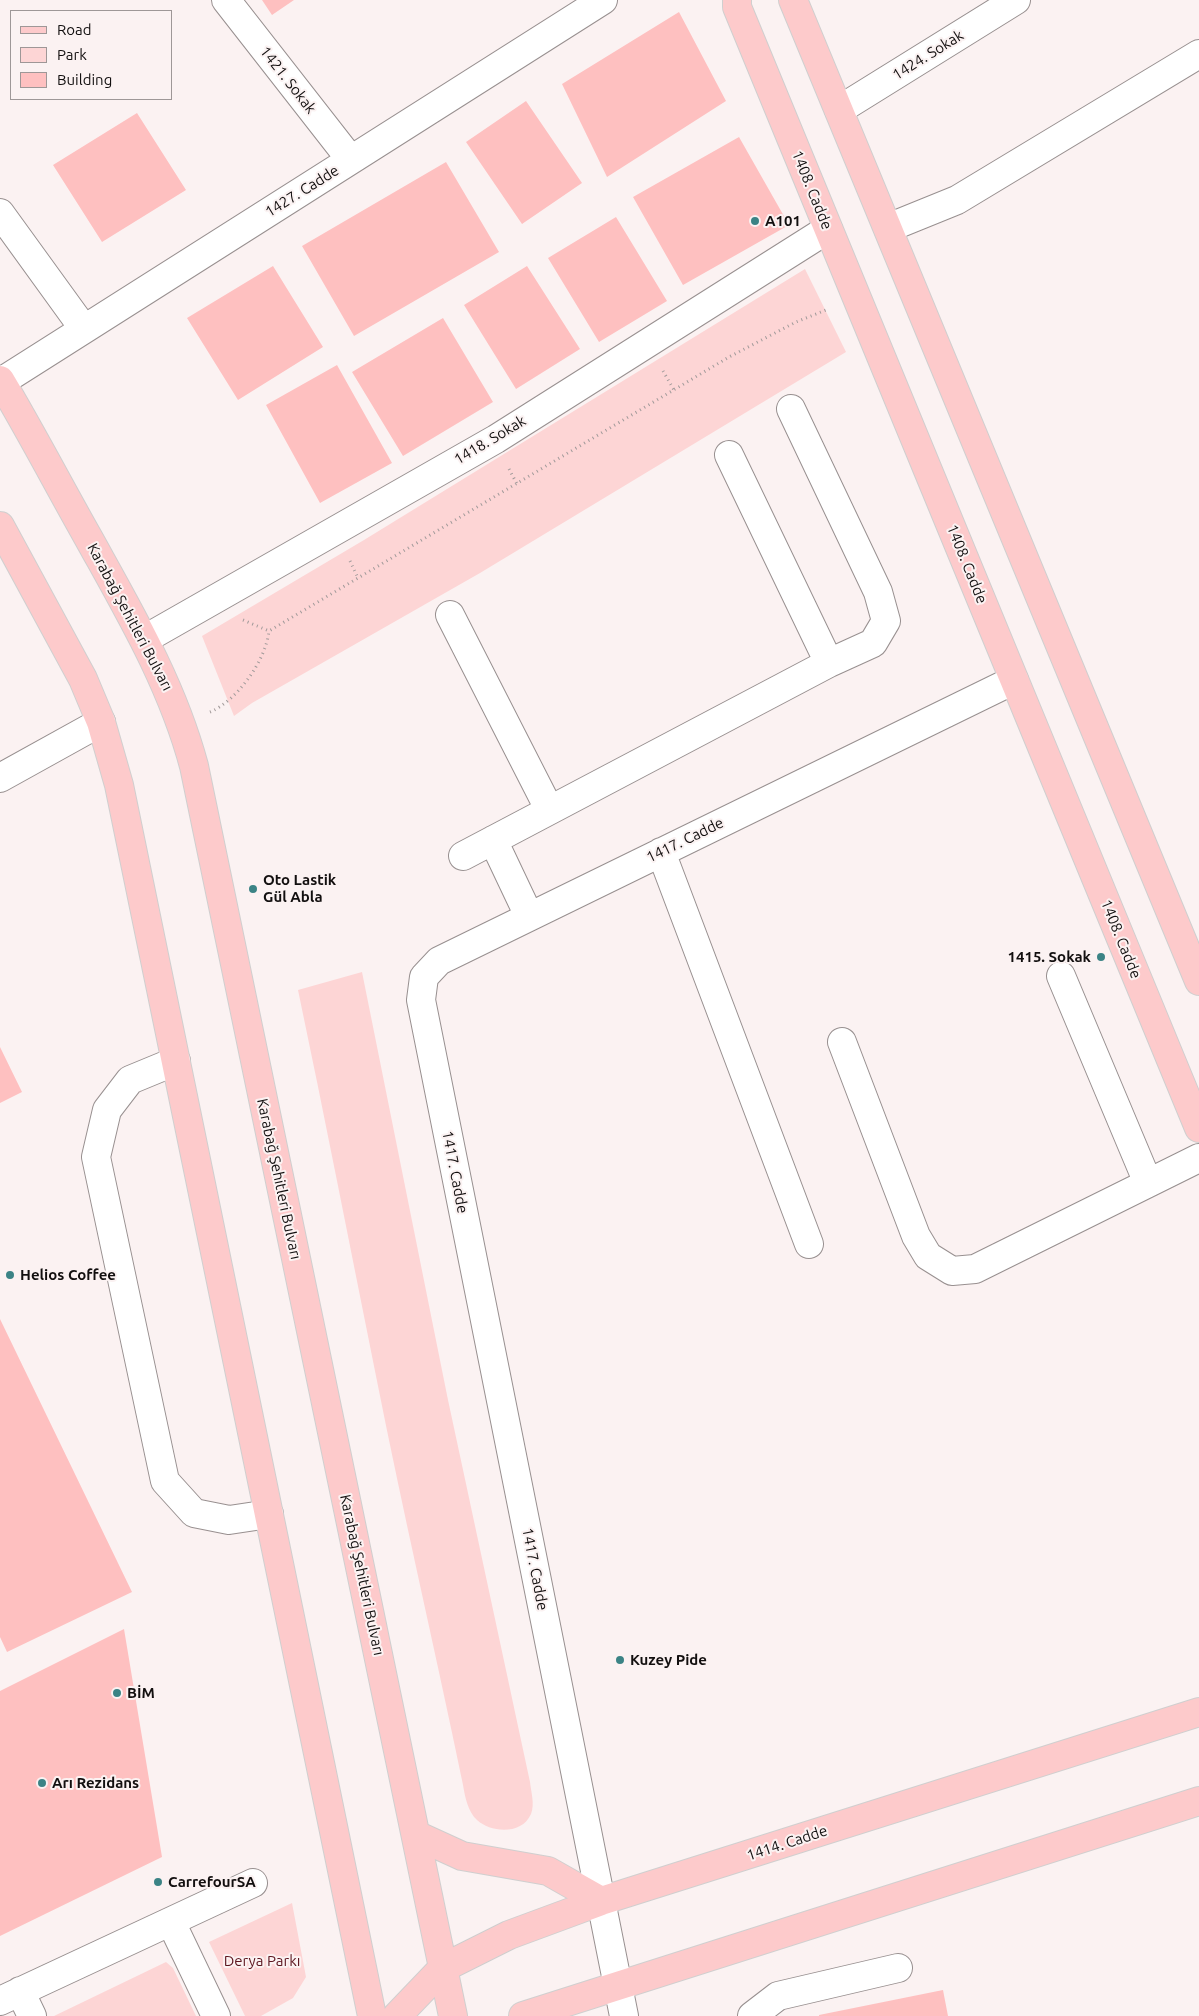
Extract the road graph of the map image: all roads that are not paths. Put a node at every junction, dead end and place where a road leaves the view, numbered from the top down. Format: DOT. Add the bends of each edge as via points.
graph roads {
  1 [pos="226,0"];
  2 [pos="603,0"];
  3 [pos="737,0"];
  4 [pos="793,0"];
  5 [pos="1016,0"];
  6 [pos="1199,54"];
  7 [pos="839,110"];
  8 [pos="351,160"];
  9 [pos="0,213"];
  10 [pos="888,228"];
  11 [pos="828,229"];
  12 [pos="84,329"];
  13 [pos="1,381"];
  14 [pos="791,409"];
  15 [pos="729,456"];
  16 [pos="0,526"];
  17 [pos="450,615"];
  18 [pos="145,639"];
  19 [pos="829,663"];
  20 [pos="1014,680"];
  21 [pos="101,722"];
  22 [pos="0,778"];
  23 [pos="549,809"];
  24 [pos="493,840"];
  25 [pos="661,852"];
  26 [pos="463,856"];
  27 [pos="530,916"];
  28 [pos="1061,976"];
  29 [pos="1199,981"];
  30 [pos="842,1042"];
  31 [pos="176,1061"];
  32 [pos="1199,1128"];
  33 [pos="1199,1158"];
  34 [pos="1148,1183"];
  35 [pos="809,1244"];
  36 [pos="269,1514"];
  37 [pos="1199,1712"];
  38 [pos="1199,1801"];
  39 [pos="416,1835"];
  40 [pos="252,1883"];
  41 [pos="601,1901"];
  42 [pos="171,1922"];
  43 [pos="443,1968"];
  44 [pos="898,1968"];
  45 [pos="618,1986"];
  46 [pos="10,1996"];
  47 [pos="32,2016"];
  48 [pos="216,2016"];
  49 [pos="372,2016"];
  50 [pos="397,2016"];
  51 [pos="453,2016"];
  52 [pos="523,2016"];
  53 [pos="624,2016"];
  54 [pos="752,2016"];
  1 -- 8 [label="street, 1421. Sokak"];
  2 -- 8 [label="street, 1427. Cadde"];
  3 -- 11 [label="main road, 1408. Cadde" via="737,7"];
  4 -- 7 [label="main road"];
  5 -- 7 [label="street, 1424. Sokak"];
  6 -- 10 [label="street" via="957,200"];
  7 -- 10 [label="main road"];
  8 -- 12 [label="street, 1427. Cadde"];
  9 -- 12 [label="street"];
  10 -- 29 [label="main road"];
  11 -- 18 [label="street, 1418. Sokak" via="496,438"];
  11 -- 20 [label="main road, 1408. Cadde"];
  12 -- 13 [label="street, 1427. Cadde"];
  13 -- 18 [label="main road, Karabağ Şehitleri Bulvarı"];
  14 -- 19 [label="street" via="878,592 886,621 873,642"];
  15 -- 19 [label="street"];
  16 -- 21 [label="main road" via="64,640"];
  17 -- 23 [label="street"];
  18 -- 39 [label="main road, Karabağ Şehitleri Bulvarı" via="182,724 198,785"];
  19 -- 23 [label="street"];
  20 -- 25 [label="street, 1417. Cadde"];
  20 -- 32 [label="main road, 1408. Cadde"];
  21 -- 22 [label="street"];
  21 -- 31 [label="main road" via="119,785"];
  23 -- 24 [label="street"];
  24 -- 26 [label="street"];
  24 -- 27 [label="street"];
  25 -- 27 [label="street, 1417. Cadde"];
  25 -- 35 [label="street"];
  27 -- 41 [label="street, 1417. Cadde" via="439,960 424,977 421,1000"];
  28 -- 34 [label="street"];
  30 -- 34 [label="street" via="916,1236 928,1256 952,1271 975,1269"];
  31 -- 36 [label="main road"];
  31 -- 36 [label="street" via="130,1080 107,1110 96,1157 165,1481 194,1513 229,1520"];
  33 -- 34 [label="street"];
  36 -- 49 [label="main road"];
  37 -- 41 [label="main road, 1414. Cadde"];
  38 -- 45 [label="main road"];
  39 -- 41 [label="main road" via="462,1856 548,1871"];
  39 -- 43 [label="main road, Karabağ Şehitleri Bulvarı"];
  40 -- 42 [label="street"];
  41 -- 43 [label="main road, 1414. Cadde" via="509,1935"];
  41 -- 45 [label="street, 1417. Cadde"];
  42 -- 46 [label="street"];
  42 -- 48 [label="street"];
  43 -- 50 [label="main road, 1414. Cadde"];
  43 -- 51 [label="main road, Karabağ Şehitleri Bulvarı"];
  44 -- 54 [label="street" via="778,1996"];
  45 -- 52 [label="main road"];
  45 -- 53 [label="street, 1417. Cadde"];
  46 -- 47 [label="street"];
}
